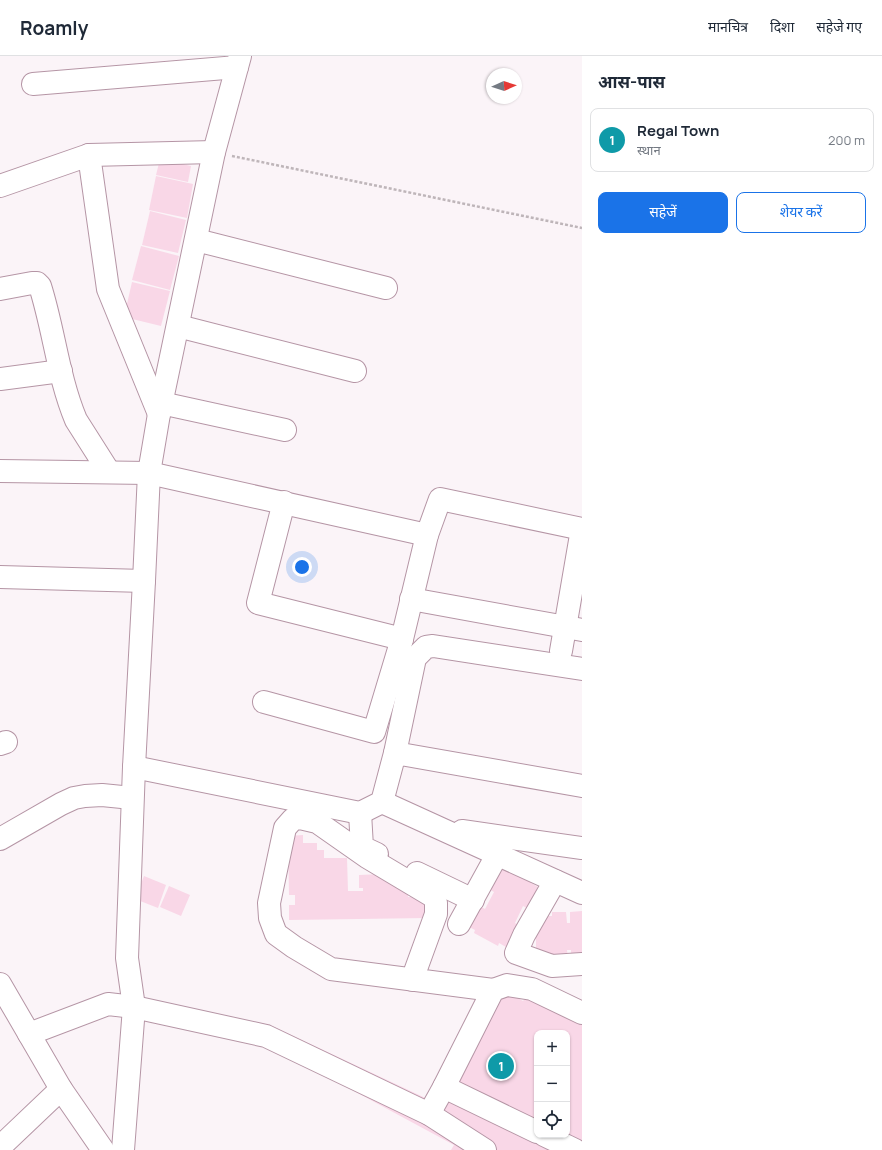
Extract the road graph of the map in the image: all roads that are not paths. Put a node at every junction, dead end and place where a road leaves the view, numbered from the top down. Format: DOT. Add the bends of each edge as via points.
graph roads {
  1 [pos="238,62"];
  2 [pos="33,84"];
  3 [pos="214,152"];
  4 [pos="89,155"];
  5 [pos="0,186"];
  6 [pos="196,240"];
  7 [pos="386,288"];
  8 [pos="0,289"];
  9 [pos="178,326"];
  10 [pos="61,371"];
  11 [pos="355,371"];
  12 [pos="0,379"];
  13 [pos="160,409"];
  14 [pos="285,430"];
  15 [pos="0,471"];
  16 [pos="109,472"];
  17 [pos="149,473"];
  18 [pos="284,502"];
  19 [pos="582,529"];
  20 [pos="428,535"];
  21 [pos="0,577"];
  22 [pos="144,582"];
  23 [pos="411,599"];
  24 [pos="574,628"];
  25 [pos="402,639"];
  26 [pos="561,651"];
  27 [pos="582,669"];
  28 [pos="264,702"];
  29 [pos="395,753"];
  30 [pos="134,767"];
  31 [pos="582,786"];
  32 [pos="132,798"];
  33 [pos="382,802"];
  34 [pos="360,813"];
  35 [pos="438,828"];
  36 [pos="0,838"];
  37 [pos="582,848"];
  38 [pos="497,855"];
  39 [pos="555,881"];
  40 [pos="582,893"];
  41 [pos="473,900"];
  42 [pos="459,924"];
  43 [pos="582,964"];
  44 [pos="412,980"];
  45 [pos="0,984"];
  46 [pos="493,990"];
  47 [pos="134,1007"];
  48 [pos="582,1013"];
  49 [pos="29,1034"];
  50 [pos="444,1087"];
  51 [pos="61,1089"];
  52 [pos="429,1114"];
  53 [pos="534,1131"];
  54 [pos="550,1138"];
  55 [pos="0,1147"];
  56 [pos="103,1150"];
  57 [pos="123,1150"];
  58 [pos="485,1150"];
  59 [pos="575,1150"];
  1 -- 2 [label="street"];
  1 -- 3 [label="street"];
  3 -- 4 [label="street"];
  3 -- 6 [label="street"];
  4 -- 5 [label="street"];
  4 -- 13 [label="street" via="108,289"];
  6 -- 7 [label="street"];
  6 -- 9 [label="street"];
  8 -- 10 [label="street" via="32,283 40,286"];
  9 -- 11 [label="street"];
  9 -- 13 [label="street"];
  10 -- 12 [label="street"];
  10 -- 16 [label="street" via="76,420"];
  13 -- 14 [label="street"];
  13 -- 17 [label="street"];
  15 -- 16 [label="street"];
  16 -- 17 [label="street"];
  17 -- 18 [label="street"];
  17 -- 22 [label="street"];
  18 -- 20 [label="street"];
  18 -- 25 [label="street" via="258,603"];
  19 -- 20 [label="street" via="440,499"];
  19 -- 24 [label="street"];
  20 -- 23 [label="street"];
  21 -- 22 [label="street"];
  22 -- 30 [label="street"];
  23 -- 24 [label="street"];
  23 -- 25 [label="street"];
  24 -- 26 [label="street"];
  25 -- 28 [label="street" via="374,732"];
  27 -- 29 [label="street" via="426,647 415,658"];
  29 -- 31 [label="street"];
  29 -- 33 [label="street"];
  30 -- 32 [label="street"];
  30 -- 34 [label="street"];
  32 -- 36 [label="street" via="102,795 74,798"];
  32 -- 47 [label="street" via="127,958"];
  33 -- 34 [label="street"];
  33 -- 35 [label="street"];
  34 -- 41 [label="street" via="362,847"];
  35 -- 37 [label="street"];
  35 -- 38 [label="street"];
  38 -- 39 [label="street"];
  38 -- 41 [label="street"];
  39 -- 40 [label="street"];
  39 -- 43 [label="street" via="516,953 552,966"];
  41 -- 42 [label="street"];
  44 -- 44 [label="street" via="436,914 434,897 367,857 317,822 293,819 285,828 269,902 270,918 276,934 332,969"];
  44 -- 46 [label="street"];
  45 -- 49 [label="street"];
  46 -- 48 [label="street" via="507,985 532,989"];
  46 -- 50 [label="street"];
  47 -- 49 [label="street" via="108,1004"];
  47 -- 52 [label="street" via="266,1036"];
  47 -- 57 [label="street"];
  49 -- 51 [label="street"];
  50 -- 52 [label="street"];
  50 -- 53 [label="street"];
  51 -- 55 [label="street"];
  51 -- 56 [label="street"];
  52 -- 58 [label="street"];
  54 -- 59 [label="street"];
}
